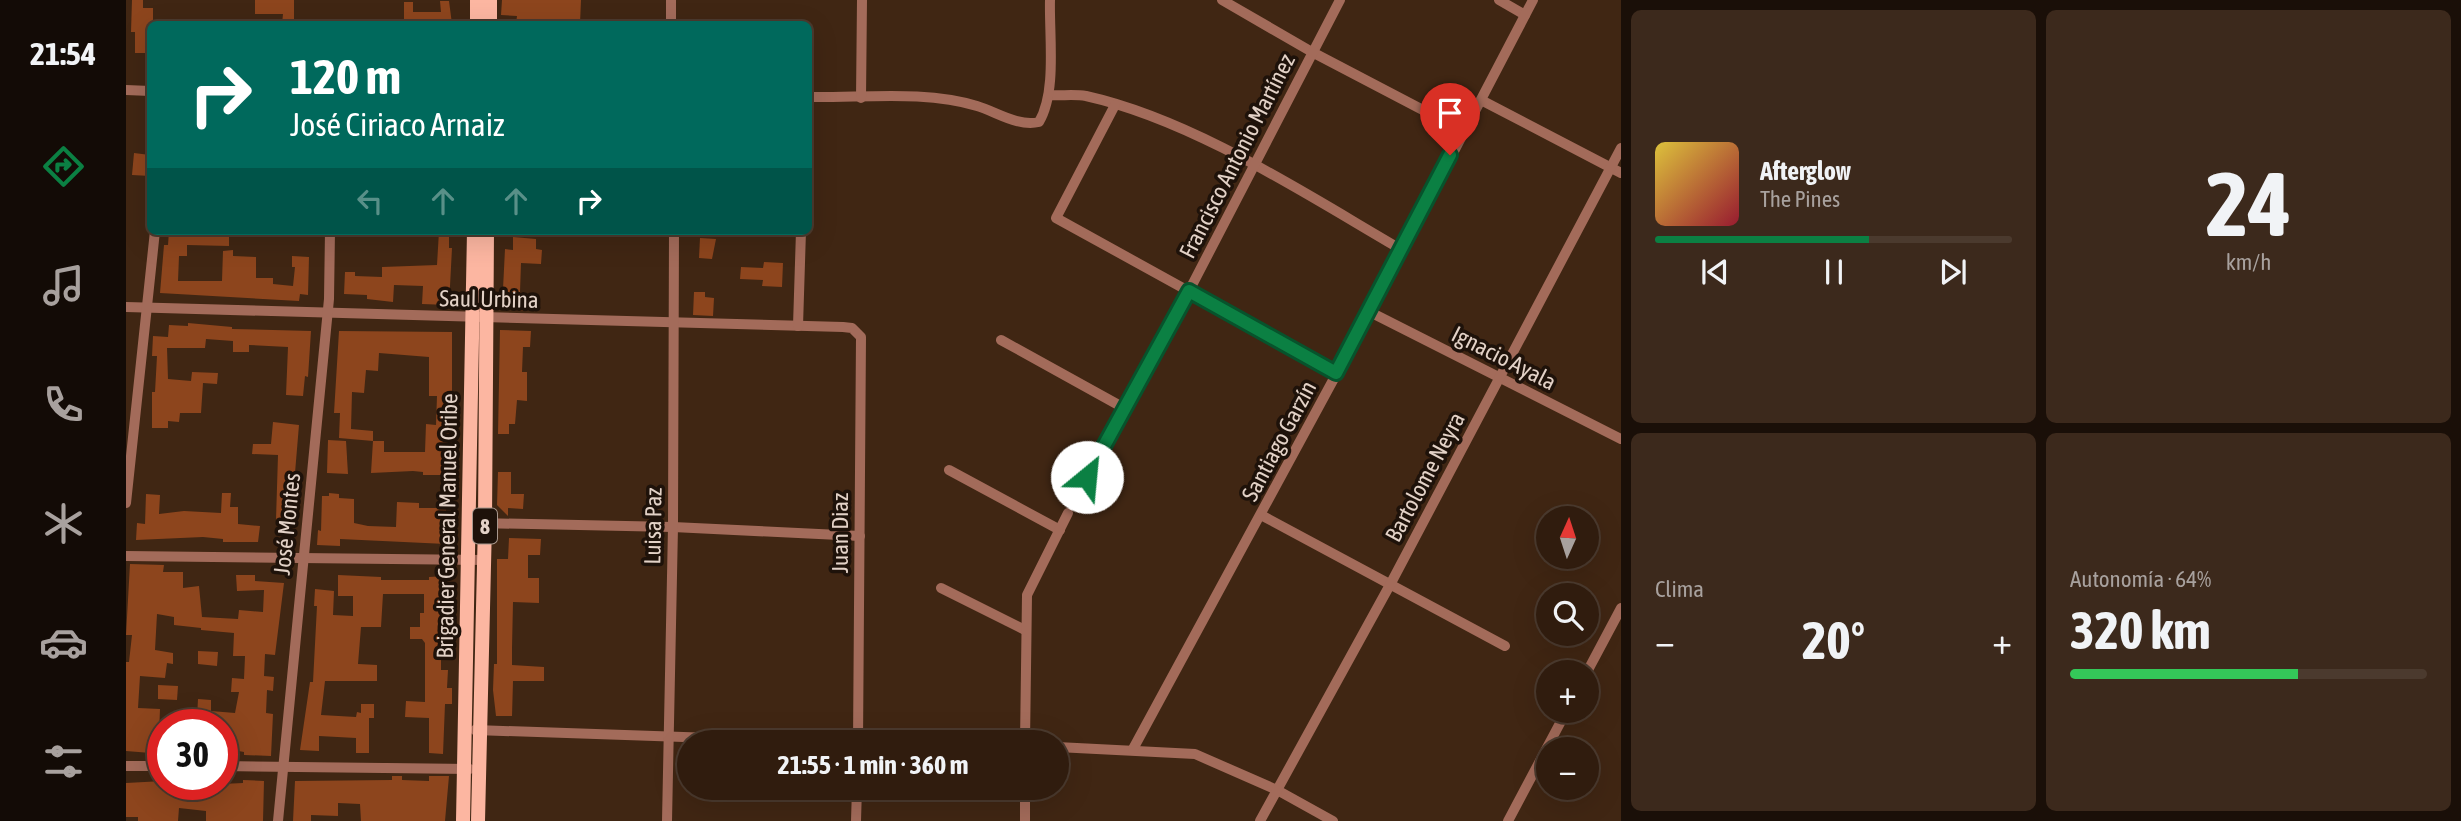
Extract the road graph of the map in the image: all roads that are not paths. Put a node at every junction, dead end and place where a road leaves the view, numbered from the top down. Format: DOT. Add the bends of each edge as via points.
graph roads {
  1 [pos="477,0"];
  2 [pos="490,0"];
  3 [pos="671,0"];
  4 [pos="862,0"];
  5 [pos="1050,0"];
  6 [pos="1222,0"];
  7 [pos="1340,0"];
  8 [pos="1499,0"];
  9 [pos="1533,0"];
  10 [pos="1525,15"];
  11 [pos="477,21"];
  12 [pos="490,21"];
  13 [pos="671,21"];
  14 [pos="1312,52"];
  15 [pos="126,90"];
  16 [pos="147,91"];
  17 [pos="1049,96"];
  18 [pos="812,97"];
  19 [pos="861,98"];
  20 [pos="1481,100"];
  21 [pos="1115,105"];
  22 [pos="1462,131"];
  23 [pos="1621,148"];
  24 [pos="1254,164"];
  25 [pos="1611,167"];
  26 [pos="1621,173"];
  27 [pos="155,235"];
  28 [pos="330,235"];
  29 [pos="475,235"];
  30 [pos="486,235"];
  31 [pos="674,235"];
  32 [pos="801,235"];
  33 [pos="1402,250"];
  34 [pos="480,253"];
  35 [pos="1189,291"];
  36 [pos="126,307"];
  37 [pos="148,307"];
  38 [pos="1370,312"];
  39 [pos="326,314"];
  40 [pos="479,318"];
  41 [pos="675,323"];
  42 [pos="798,326"];
  43 [pos="852,328"];
  44 [pos="1001,340"];
  45 [pos="1336,373"];
  46 [pos="1500,376"];
  47 [pos="1124,408"];
  48 [pos="1621,439"];
  49 [pos="949,470"];
  50 [pos="1087,477"];
  51 [pos="126,503"];
  52 [pos="1068,513"];
  53 [pos="1261,515"];
  54 [pos="477,523"];
  55 [pos="673,527"];
  56 [pos="1059,530"];
  57 [pos="860,536"];
  58 [pos="126,556"];
  59 [pos="303,559"];
  60 [pos="477,560"];
  61 [pos="1391,583"];
  62 [pos="941,588"];
  63 [pos="1621,608"];
  64 [pos="1025,630"];
  65 [pos="1505,646"];
  66 [pos="1593,660"];
  67 [pos="1560,723"];
  68 [pos="474,730"];
  69 [pos="858,730"];
  70 [pos="1026,730"];
  71 [pos="668,737"];
  72 [pos="677,737"];
  73 [pos="1069,747"];
  74 [pos="1133,749"];
  75 [pos="126,766"];
  76 [pos="147,766"];
  77 [pos="238,766"];
  78 [pos="282,766"];
  79 [pos="472,769"];
  80 [pos="1277,790"];
  81 [pos="857,800"];
  82 [pos="1025,800"];
  83 [pos="278,821"];
  84 [pos="463,821"];
  85 [pos="478,821"];
  86 [pos="667,821"];
  87 [pos="856,821"];
  88 [pos="1025,821"];
  89 [pos="1260,821"];
  90 [pos="1333,821"];
  91 [pos="1508,821"];
  1 -- 11 [label="main road"];
  2 -- 12 [label="main road"];
  3 -- 13 [label="street"];
  4 -- 19 [label="street"];
  5 -- 17 [label="street"];
  6 -- 14 [label="street"];
  7 -- 14 [label="street, Francisco Antonio Martínez"];
  8 -- 10 [label="street"];
  9 -- 10 [label="street, Santiago Garzín"];
  10 -- 20 [label="street, Santiago Garzín"];
  14 -- 22 [label="street"];
  14 -- 24 [label="street, Francisco Antonio Martínez"];
  15 -- 16 [label="street"];
  17 -- 19 [label="street" via="1039,122 1029,124 944,98"];
  17 -- 21 [label="street" via="1083,96"];
  18 -- 19 [label="street"];
  20 -- 22 [label="street, Santiago Garzín"];
  20 -- 25 [label="street"];
  21 -- 24 [label="street"];
  21 -- 35 [label="street" via="1056,218"];
  22 -- 33 [label="street, Santiago Garzín"];
  23 -- 25 [label="street, Bartolome Neyra"];
  24 -- 33 [label="street"];
  24 -- 35 [label="street, Francisco Antonio Martínez"];
  25 -- 26 [label="street"];
  25 -- 46 [label="street, Bartolome Neyra"];
  27 -- 37 [label="street"];
  28 -- 39 [label="street, José Montes"];
  29 -- 34 [label="main road, Brigadier General Manuel Oribe / 8"];
  30 -- 34 [label="main road, Brigadier General Manuel Oribe / 8"];
  31 -- 41 [label="street, Luisa Paz"];
  32 -- 42 [label="street"];
  33 -- 38 [label="street, Santiago Garzín"];
  34 -- 40 [label="main road, Brigadier General Manuel Oribe / 8"];
  35 -- 45 [label="street"];
  35 -- 47 [label="street, Francisco Antonio Martínez"];
  36 -- 37 [label="street, Saul Urbina"];
  37 -- 39 [label="street, Saul Urbina"];
  37 -- 51 [label="street"];
  38 -- 45 [label="street, Santiago Garzín"];
  38 -- 46 [label="street, Ignacio Ayala"];
  39 -- 40 [label="street, Saul Urbina"];
  39 -- 59 [label="street, José Montes"];
  40 -- 41 [label="street, Saul Urbina"];
  40 -- 54 [label="main road, Brigadier General Manuel Oribe / 8"];
  41 -- 42 [label="street, Saul Urbina"];
  41 -- 55 [label="street, Luisa Paz"];
  42 -- 43 [label="street, Saul Urbina"];
  43 -- 57 [label="street, Juan Diaz" via="861,337"];
  44 -- 47 [label="street"];
  45 -- 53 [label="street, Santiago Garzín"];
  46 -- 48 [label="street, Ignacio Ayala"];
  46 -- 61 [label="street, Bartolome Neyra"];
  47 -- 50 [label="street, Francisco Antonio Martínez"];
  49 -- 56 [label="street"];
  52 -- 56 [label="street"];
  53 -- 61 [label="street"];
  53 -- 74 [label="street, Santiago Garzín"];
  54 -- 55 [label="street"];
  54 -- 60 [label="main road, Brigadier General Manuel Oribe / 8"];
  55 -- 57 [label="street"];
  55 -- 71 [label="street, Luisa Paz"];
  56 -- 64 [label="street" via="1027,595"];
  57 -- 69 [label="street, Juan Diaz"];
  58 -- 59 [label="street"];
  59 -- 60 [label="street"];
  59 -- 78 [label="street, José Montes"];
  60 -- 68 [label="main road, Brigadier General Manuel Oribe / 8"];
  61 -- 65 [label="street"];
  61 -- 80 [label="street, Bartolome Neyra"];
  62 -- 64 [label="street"];
  63 -- 66 [label="street"];
  64 -- 70 [label="street"];
  67 -- 91 [label="street"];
  68 -- 71 [label="street"];
  68 -- 79 [label="main road, Brigadier General Manuel Oribe / 8"];
  71 -- 72 [label="street"];
  71 -- 86 [label="street, Luisa Paz"];
  73 -- 74 [label="street"];
  74 -- 80 [label="street" via="1195,754"];
  75 -- 76 [label="street"];
  77 -- 78 [label="street"];
  78 -- 79 [label="street"];
  78 -- 83 [label="street, José Montes"];
  79 -- 84 [label="main road, Brigadier General Manuel Oribe / 8"];
  79 -- 85 [label="main road, Brigadier General Manuel Oribe / 8"];
  80 -- 89 [label="street, Bartolome Neyra"];
  80 -- 90 [label="street"];
  81 -- 87 [label="street"];
  82 -- 88 [label="street"];
}
